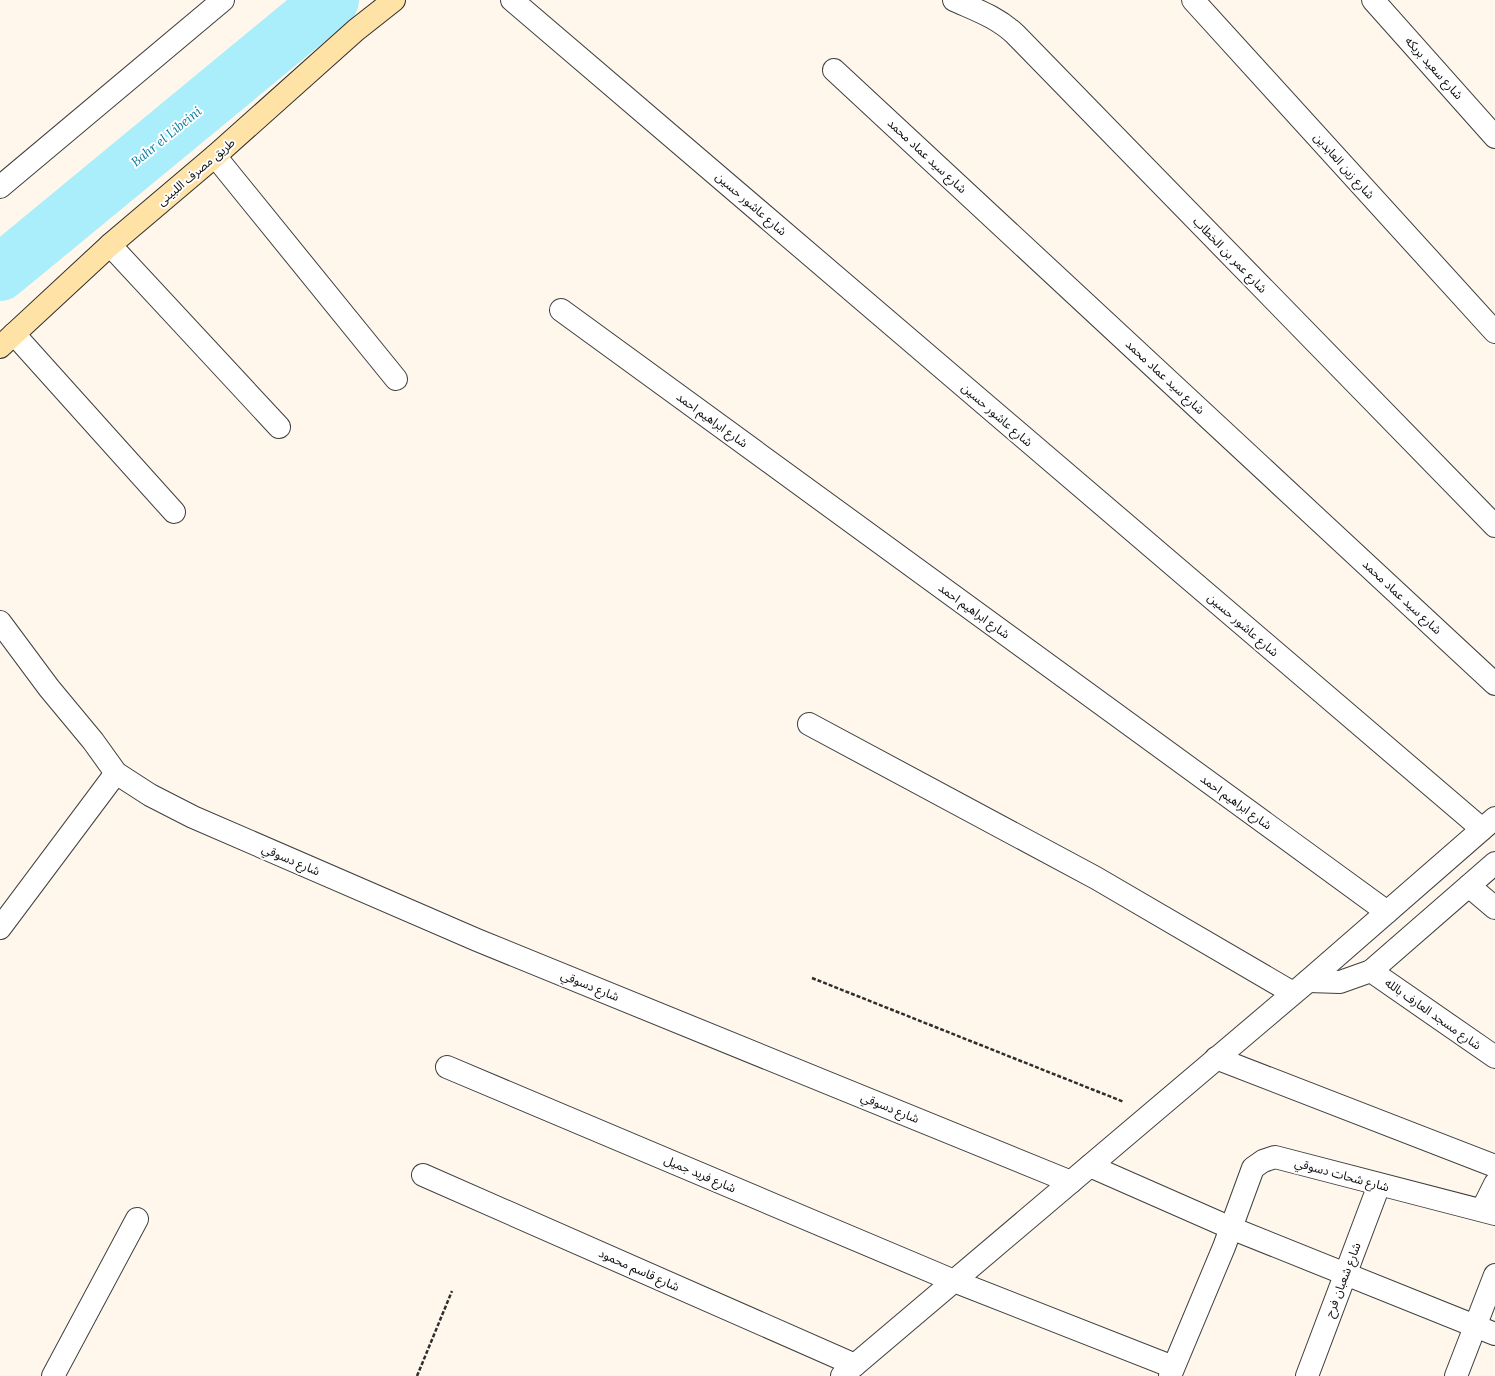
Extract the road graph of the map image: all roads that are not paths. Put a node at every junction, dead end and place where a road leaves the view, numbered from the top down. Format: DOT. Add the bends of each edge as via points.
graph roads {
  1 [pos="223,0"];
  2 [pos="394,0"];
  3 [pos="512,0"];
  4 [pos="954,0"];
  5 [pos="1193,0"];
  6 [pos="1373,0"];
  7 [pos="834,70"];
  8 [pos="1495,137"];
  9 [pos="215,156"];
  10 [pos="0,187"];
  11 [pos="110,244"];
  12 [pos="561,310"];
  13 [pos="1495,332"];
  14 [pos="7,340"];
  15 [pos="396,379"];
  16 [pos="279,428"];
  17 [pos="174,512"];
  18 [pos="1495,526"];
  19 [pos="0,622"];
  20 [pos="1495,684"];
  21 [pos="809,724"];
  22 [pos="116,773"];
  23 [pos="1489,824"];
  24 [pos="1495,863"];
  25 [pos="1469,886"];
  26 [pos="1495,908"];
  27 [pos="1387,912"];
  28 [pos="0,928"];
  29 [pos="1371,971"];
  30 [pos="1300,987"];
  31 [pos="1495,1057"];
  32 [pos="1216,1058"];
  33 [pos="447,1067"];
  34 [pos="1090,1166"];
  35 [pos="1495,1166"];
  36 [pos="423,1175"];
  37 [pos="1071,1182"];
  38 [pos="1495,1184"];
  39 [pos="1379,1185"];
  40 [pos="1489,1212"];
  41 [pos="137,1219"];
  42 [pos="1231,1228"];
  43 [pos="1346,1274"];
  44 [pos="1495,1275"];
  45 [pos="954,1281"];
  46 [pos="1485,1330"];
  47 [pos="849,1371"];
  48 [pos="1172,1371"];
  49 [pos="53,1376"];
  50 [pos="1307,1376"];
  51 [pos="1456,1376"];
  1 -- 10 [label="street"];
  2 -- 9 [label="street, طريق مصرف اللبينى" via="356,30"];
  3 -- 23 [label="street, شارع عاشور حسين"];
  4 -- 18 [label="street, شارع عمر بن الخطاب" via="991,16 1015,34"];
  5 -- 13 [label="street, شارع زين العابدين"];
  6 -- 8 [label="street, شارع سعيد بريكه"];
  7 -- 20 [label="street, شارع سيد عماد محمد"];
  9 -- 11 [label="street, طريق مصرف اللبينى"];
  9 -- 15 [label="street"];
  11 -- 14 [label="street, طريق مصرف اللبينى"];
  11 -- 16 [label="street"];
  12 -- 27 [label="street, شارع ابراهيم احمد"];
  14 -- 17 [label="street"];
  19 -- 22 [label="street"];
  21 -- 30 [label="street"];
  22 -- 28 [label="street"];
  22 -- 37 [label="street, شارع دسوقي" via="150,795 193,817 470,937"];
  23 -- 27 [label="street"];
  24 -- 25 [label="street"];
  25 -- 26 [label="street"];
  25 -- 29 [label="street"];
  27 -- 30 [label="street"];
  29 -- 30 [label="street" via="1340,982"];
  29 -- 31 [label="street, شارع مسجد العارف بالله"];
  30 -- 32 [label="street"];
  32 -- 34 [label="street"];
  32 -- 35 [label="street"];
  33 -- 45 [label="street, شارع فريد جميل"];
  34 -- 37 [label="street"];
  34 -- 42 [label="street"];
  36 -- 47 [label="street, شارع قاسم محمود"];
  37 -- 45 [label="street"];
  38 -- 40 [label="street"];
  39 -- 40 [label="street, شارع شحات دسوقي"];
  39 -- 42 [label="street, شارع شحات دسوقي" via="1275,1157 1263,1160 1253,1168"];
  39 -- 43 [label="street, شارع شعبان فرح"];
  41 -- 49 [label="street"];
  42 -- 43 [label="street"];
  42 -- 48 [label="street, شارع شحات دسوقي"];
  43 -- 46 [label="street"];
  43 -- 50 [label="street, شارع شعبان فرح"];
  44 -- 46 [label="street"];
  45 -- 47 [label="street"];
  45 -- 48 [label="street, شارع فريد جميل"];
  46 -- 51 [label="street"];
}
